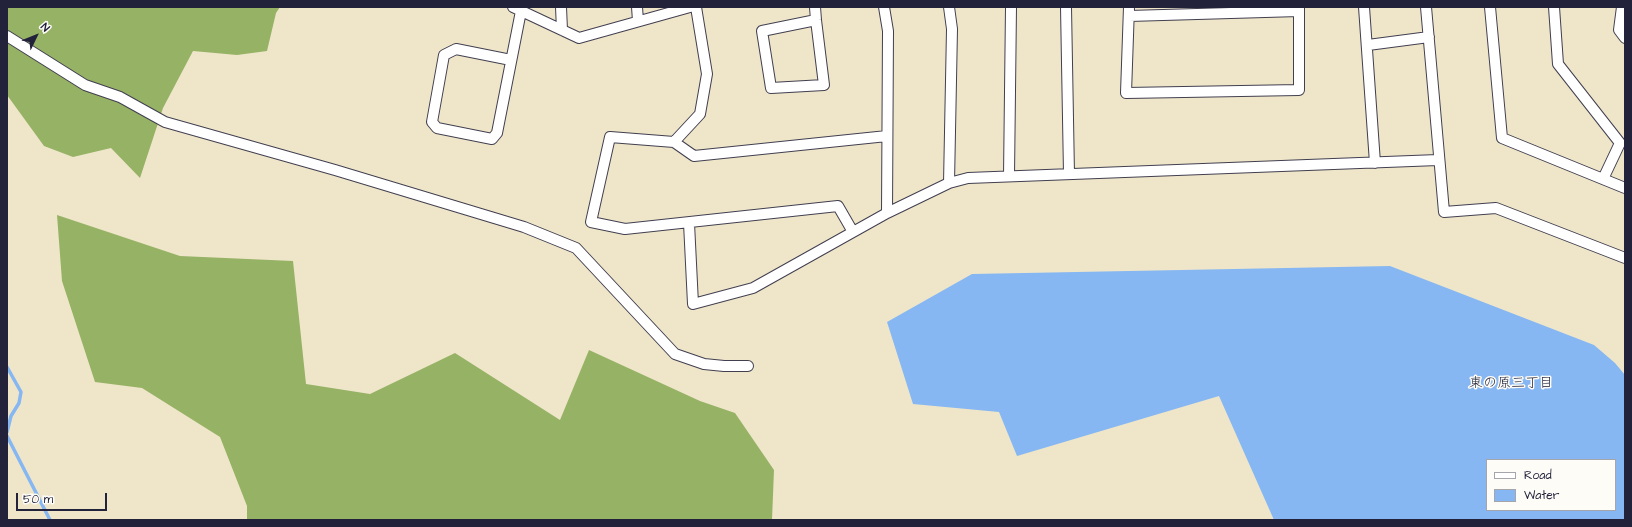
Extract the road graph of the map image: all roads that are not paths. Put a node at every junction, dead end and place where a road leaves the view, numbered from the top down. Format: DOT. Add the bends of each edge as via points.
graph roads {
  1 [pos="561,7"];
  2 [pos="637,7"];
  3 [pos="690,7"];
  4 [pos="696,7"];
  5 [pos="815,7"];
  6 [pos="884,7"];
  7 [pos="949,7"];
  8 [pos="1011,7"];
  9 [pos="1066,7"];
  10 [pos="1364,7"];
  11 [pos="1426,7"];
  12 [pos="1490,7"];
  13 [pos="1554,7"];
  14 [pos="1622,7"];
  15 [pos="517,9"];
  16 [pos="1299,9"];
  17 [pos="1129,11"];
  18 [pos="816,20"];
  19 [pos="638,22"];
  20 [pos="562,30"];
  21 [pos="7,36"];
  22 [pos="1429,37"];
  23 [pos="1625,38"];
  24 [pos="1368,45"];
  25 [pos="511,60"];
  26 [pos="887,136"];
  27 [pos="674,142"];
  28 [pos="1438,160"];
  29 [pos="1375,163"];
  30 [pos="1069,174"];
  31 [pos="1009,176"];
  32 [pos="1603,179"];
  33 [pos="949,183"];
  34 [pos="1625,188"];
  35 [pos="887,213"];
  36 [pos="689,223"];
  37 [pos="853,232"];
  38 [pos="1625,258"];
  39 [pos="748,366"];
  1 -- 20 [label="street"];
  2 -- 19 [label="street"];
  3 -- 19 [label="street"];
  4 -- 27 [label="street" via="707,74 700,114"];
  5 -- 18 [label="street"];
  6 -- 26 [label="street" via="888,31"];
  7 -- 33 [label="street" via="952,29"];
  8 -- 31 [label="street"];
  9 -- 30 [label="street"];
  10 -- 24 [label="street"];
  11 -- 22 [label="street"];
  12 -- 32 [label="street" via="1502,138"];
  13 -- 32 [label="street" via="1558,64 1620,143"];
  14 -- 23 [label="street" via="1619,30"];
  15 -- 20 [label="street"];
  15 -- 25 [label="street"];
  16 -- 17 [label="street"];
  16 -- 17 [label="street" via="1298,90 1126,93"];
  18 -- 18 [label="street" via="824,85 771,88 762,32"];
  19 -- 20 [label="street" via="579,38"];
  21 -- 39 [label="street" via="85,85 120,97 165,122 508,222 576,248 675,354 704,364"];
  22 -- 24 [label="street"];
  22 -- 28 [label="street"];
  24 -- 29 [label="street"];
  25 -- 25 [label="street" via="497,133 492,139 437,128 432,122 444,55 456,48"];
  26 -- 27 [label="street" via="694,156"];
  26 -- 35 [label="street"];
  27 -- 36 [label="street" via="610,138 592,222 626,229"];
  28 -- 29 [label="street"];
  28 -- 38 [label="street" via="1444,212 1496,208"];
  29 -- 30 [label="street"];
  30 -- 31 [label="street"];
  31 -- 33 [label="street" via="968,178"];
  32 -- 34 [label="street"];
  33 -- 35 [label="street"];
  35 -- 37 [label="street"];
  36 -- 37 [label="street" via="838,206"];
  36 -- 37 [label="street" via="693,304 753,288"];
}
